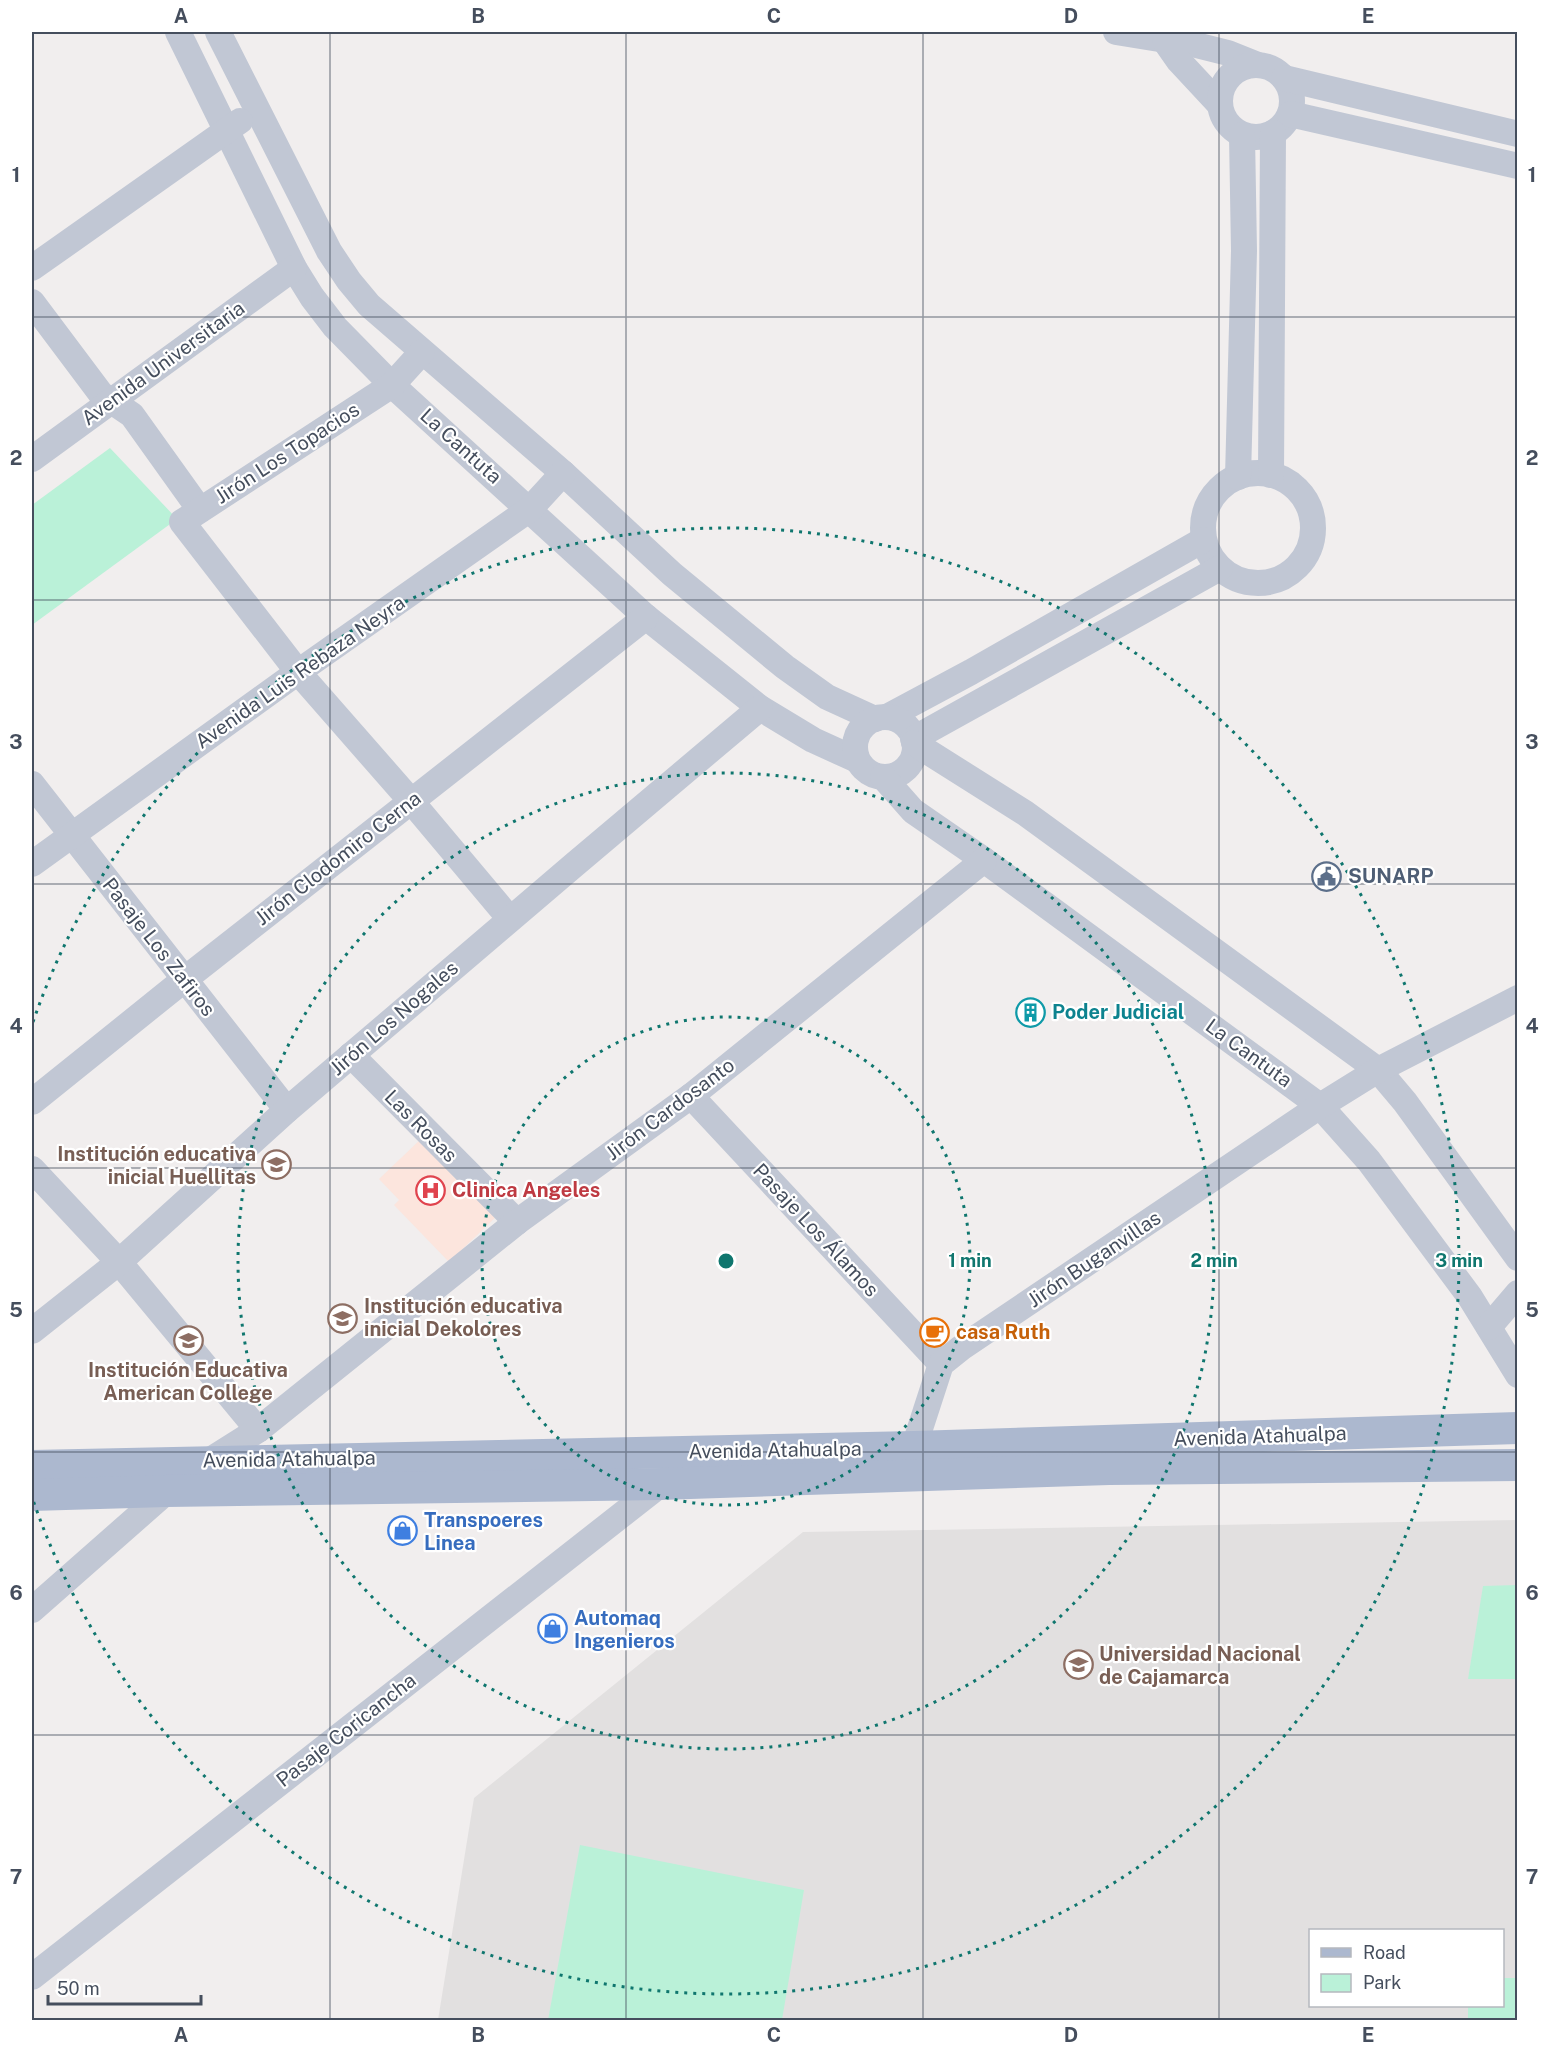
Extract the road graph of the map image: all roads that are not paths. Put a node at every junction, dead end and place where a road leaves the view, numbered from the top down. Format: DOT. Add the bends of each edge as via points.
graph roads {
  1 [pos="178,32"];
  2 [pos="218,32"];
  3 [pos="1116,32"];
  4 [pos="1165,41"];
  5 [pos="1258,65"];
  6 [pos="1284,78"];
  7 [pos="1219,104"];
  8 [pos="256,110"];
  9 [pos="1290,114"];
  10 [pos="225,131"];
  11 [pos="1273,133"];
  12 [pos="1518,134"];
  13 [pos="1242,135"];
  14 [pos="1518,166"];
  15 [pos="32,268"];
  16 [pos="294,268"];
  17 [pos="32,302"];
  18 [pos="422,352"];
  19 [pos="392,385"];
  20 [pos="111,401"];
  21 [pos="32,459"];
  22 [pos="562,473"];
  23 [pos="1271,475"];
  24 [pos="1238,477"];
  25 [pos="530,509"];
  26 [pos="191,516"];
  27 [pos="1203,540"];
  28 [pos="1220,568"];
  29 [pos="646,617"];
  30 [pos="298,672"];
  31 [pos="760,708"];
  32 [pos="881,718"];
  33 [pos="914,741"];
  34 [pos="858,760"];
  35 [pos="883,777"];
  36 [pos="32,784"];
  37 [pos="411,801"];
  38 [pos="71,835"];
  39 [pos="984,860"];
  40 [pos="32,864"];
  41 [pos="510,919"];
  42 [pos="185,978"];
  43 [pos="1518,998"];
  44 [pos="351,1055"];
  45 [pos="1378,1070"];
  46 [pos="691,1096"];
  47 [pos="32,1102"];
  48 [pos="1320,1106"];
  49 [pos="287,1110"];
  50 [pos="32,1169"];
  51 [pos="517,1222"];
  52 [pos="1518,1258"];
  53 [pos="119,1262"];
  54 [pos="1518,1293"];
  55 [pos="1489,1327"];
  56 [pos="32,1331"];
  57 [pos="941,1364"];
  58 [pos="1518,1375"];
  59 [pos="1518,1428"];
  60 [pos="258,1430"];
  61 [pos="914,1447"];
  62 [pos="208,1461"];
  63 [pos="1518,1465"];
  64 [pos="32,1466"];
  65 [pos="661,1485"];
  66 [pos="166,1491"];
  67 [pos="32,1495"];
  68 [pos="32,1610"];
  69 [pos="32,1977"];
  1 -- 10 [label="street, La Cantuta"];
  2 -- 8 [label="street"];
  3 -- 4 [label="street"];
  4 -- 5 [label="street" via="1213,49"];
  4 -- 7 [label="street"];
  5 -- 6 [label="street"];
  5 -- 7 [label="street" via="1238,69 1230,76"];
  6 -- 9 [label="street" via="1292,96"];
  6 -- 12 [label="street"];
  7 -- 13 [label="street" via="1226,123"];
  8 -- 10 [label="street"];
  8 -- 18 [label="street" via="328,251 349,282"];
  9 -- 11 [label="street"];
  9 -- 14 [label="street"];
  10 -- 15 [label="street"];
  10 -- 16 [label="street, La Cantuta"];
  11 -- 13 [label="street"];
  11 -- 23 [label="street"];
  13 -- 24 [label="street" via="1244,251"];
  16 -- 19 [label="street, La Cantuta" via="335,327"];
  16 -- 20 [label="street, Avenida Universitaria"];
  17 -- 20 [label="street" via="101,394"];
  18 -- 19 [label="street, Jirón Los Topacios"];
  18 -- 22 [label="street"];
  19 -- 25 [label="street, La Cantuta"];
  19 -- 26 [label="street, Jirón Los Topacios"];
  20 -- 21 [label="street, Avenida Universitaria"];
  20 -- 26 [label="street" via="132,415"];
  22 -- 25 [label="street, Avenida Luis Rebaza Neyra"];
  22 -- 32 [label="street" via="672,574 785,667 827,697"];
  23 -- 24 [label="street"];
  23 -- 28 [label="street" via="1291,484 1306,501 1313,526 1308,551 1292,572 1268,582 1242,581"];
  24 -- 27 [label="street" via="1216,491 1209,502 1203,520"];
  25 -- 29 [label="street, La Cantuta"];
  25 -- 30 [label="street, Avenida Luis Rebaza Neyra"];
  26 -- 30 [label="street"];
  27 -- 28 [label="street"];
  27 -- 32 [label="street" via="981,667"];
  28 -- 33 [label="street"];
  29 -- 31 [label="street, La Cantuta"];
  29 -- 37 [label="street, Jirón Clodomiro Cerna"];
  30 -- 37 [label="street"];
  30 -- 38 [label="street, Avenida Luis Rebaza Neyra"];
  31 -- 34 [label="street, La Cantuta" via="813,740"];
  31 -- 41 [label="street, Jirón Los Nogales"];
  32 -- 33 [label="street" via="894,719 906,726"];
  32 -- 34 [label="street" via="866,723 859,731 855,740"];
  33 -- 35 [label="street" via="910,763 894,776"];
  33 -- 45 [label="street" via="1025,813"];
  34 -- 35 [label="street, La Cantuta" via="864,769"];
  35 -- 39 [label="street, La Cantuta" via="913,811"];
  36 -- 38 [label="street, Pasaje Los Zafiros"];
  37 -- 41 [label="street"];
  37 -- 42 [label="street, Jirón Clodomiro Cerna"];
  38 -- 40 [label="street, Avenida Luis Rebaza Neyra"];
  38 -- 42 [label="street, Pasaje Los Zafiros"];
  39 -- 46 [label="street, Jirón Cardosanto"];
  39 -- 48 [label="street, La Cantuta"];
  41 -- 44 [label="street, Jirón Los Nogales"];
  42 -- 47 [label="street, Jirón Clodomiro Cerna"];
  42 -- 49 [label="street, Pasaje Los Zafiros"];
  43 -- 45 [label="street, Jirón Buganvillas"];
  44 -- 49 [label="street, Jirón Los Nogales"];
  44 -- 51 [label="street, Las Rosas"];
  45 -- 48 [label="street, Jirón Buganvillas"];
  45 -- 52 [label="street"];
  46 -- 51 [label="street, Jirón Cardosanto"];
  46 -- 57 [label="street, Pasaje Los Álamos"];
  48 -- 55 [label="street, La Cantuta" via="1369,1161"];
  48 -- 57 [label="street, Jirón Buganvillas"];
  49 -- 53 [label="street, Jirón Los Nogales"];
  50 -- 53 [label="street"];
  51 -- 60 [label="street, Jirón Cardosanto"];
  53 -- 56 [label="street, Jirón Los Nogales"];
  53 -- 60 [label="street"];
  54 -- 55 [label="street"];
  55 -- 58 [label="street, La Cantuta"];
  57 -- 61 [label="street"];
  59 -- 61 [label="main road, Avenida Atahualpa"];
  60 -- 62 [label="street, Jirón Cardosanto"];
  61 -- 62 [label="main road, Avenida Atahualpa"];
  62 -- 64 [label="main road, Avenida Atahualpa"];
  62 -- 66 [label="street, Jirón Cardosanto"];
  63 -- 65 [label="main road, Avenida Atahualpa" via="1109,1469"];
  65 -- 66 [label="main road, Avenida Atahualpa"];
  65 -- 69 [label="street, Pasaje Coricancha"];
  66 -- 67 [label="main road, Avenida Atahualpa"];
  66 -- 68 [label="street, Jirón Cardosanto"];
}
